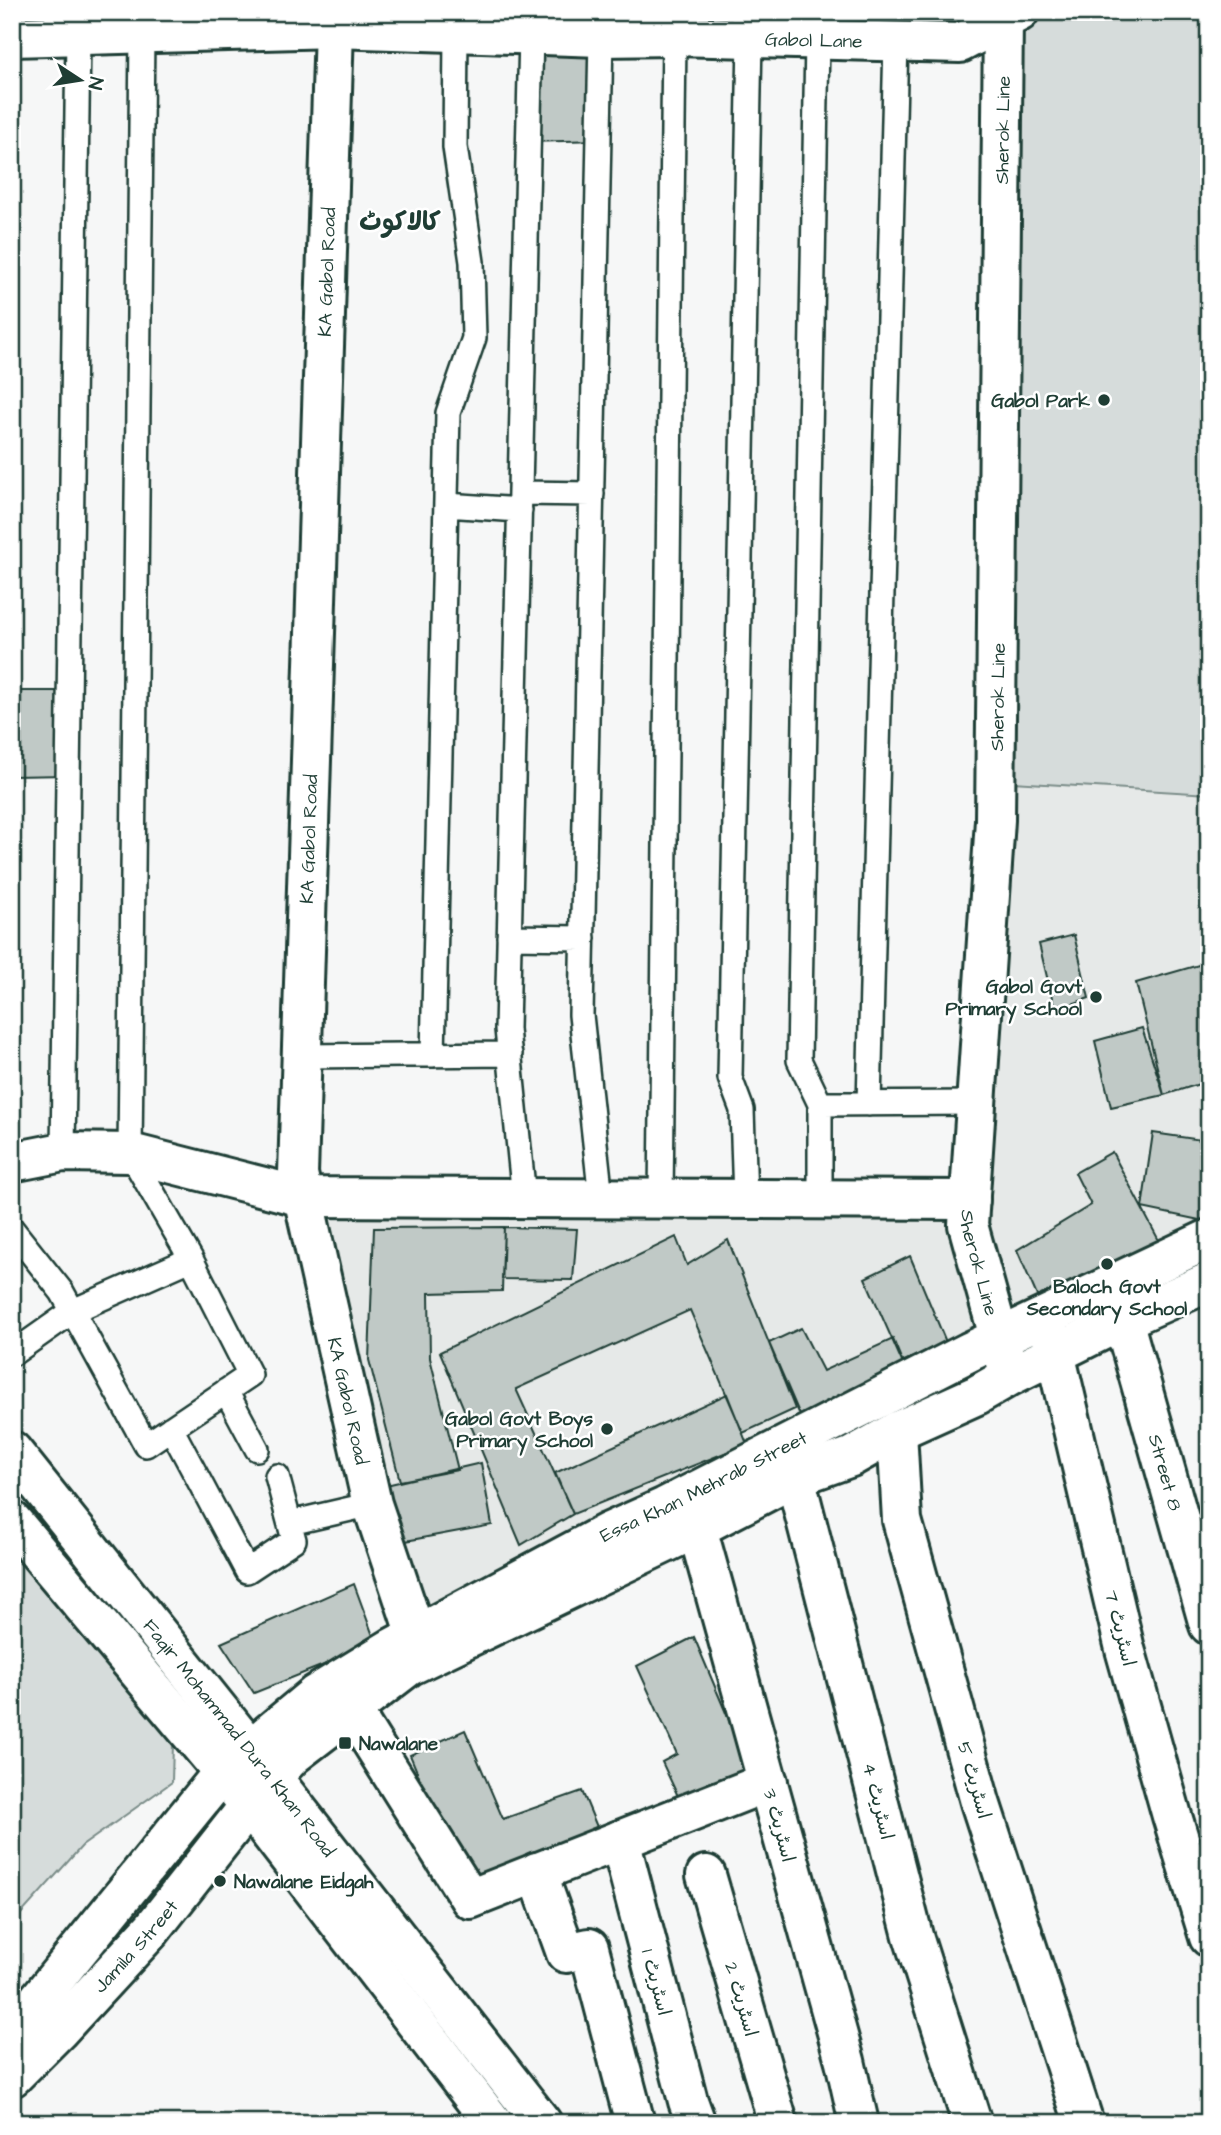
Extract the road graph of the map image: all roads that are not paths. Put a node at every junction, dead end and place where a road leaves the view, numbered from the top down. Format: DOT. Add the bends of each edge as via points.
graph roads {
  1 [pos="1008,15"];
  2 [pos="380,20"];
  3 [pos="456,22"];
  4 [pos="311,23"];
  5 [pos="532,23"];
  6 [pos="674,24"];
  7 [pos="601,25"];
  8 [pos="750,25"];
  9 [pos="818,26"];
  10 [pos="86,28"];
  11 [pos="142,34"];
  12 [pos="12,37"];
  13 [pos="895,41"];
  14 [pos="592,494"];
  15 [pos="520,502"];
  16 [pos="446,505"];
  17 [pos="509,937"];
  18 [pos="583,939"];
  19 [pos="510,1054"];
  20 [pos="433,1055"];
  21 [pos="302,1056"];
  22 [pos="820,1104"];
  23 [pos="869,1104"];
  24 [pos="976,1104"];
  25 [pos="63,1152"];
  26 [pos="130,1153"];
  27 [pos="12,1162"];
  28 [pos="303,1198"];
  29 [pos="524,1198"];
  30 [pos="601,1198"];
  31 [pos="661,1199"];
  32 [pos="745,1199"];
  33 [pos="820,1199"];
  34 [pos="970,1200"];
  35 [pos="12,1229"];
  36 [pos="1209,1239"];
  37 [pos="191,1259"];
  38 [pos="1208,1286"];
  39 [pos="73,1311"];
  40 [pos="1044,1317"];
  41 [pos="1123,1320"];
  42 [pos="1000,1338"];
  43 [pos="1055,1353"];
  44 [pos="12,1354"];
  45 [pos="1010,1376"];
  46 [pos="226,1391"];
  47 [pos="171,1428"];
  48 [pos="897,1431"];
  49 [pos="257,1449"];
  50 [pos="12,1451"];
  51 [pos="277,1476"];
  52 [pos="796,1477"];
  53 [pos="49,1497"];
  54 [pos="372,1504"];
  55 [pos="290,1523"];
  56 [pos="15,1524"];
  57 [pos="697,1528"];
  58 [pos="616,1547"];
  59 [pos="1209,1625"];
  60 [pos="416,1635"];
  61 [pos="351,1709"];
  62 [pos="248,1776"];
  63 [pos="768,1782"];
  64 [pos="620,1840"];
  65 [pos="537,1872"];
  66 [pos="705,1875"];
  67 [pos="1209,1937"];
  68 [pos="12,2032"];
  69 [pos="12,2077"];
  70 [pos="686,2120"];
  71 [pos="493,2123"];
  72 [pos="542,2123"];
  73 [pos="635,2123"];
  74 [pos="778,2123"];
  75 [pos="859,2123"];
  76 [pos="972,2123"];
  77 [pos="1084,2123"];
  1 -- 13 [label="street, Gabol Lane" via="960,43"];
  1 -- 24 [label="street, Sherok Line" via="996,794"];
  2 -- 3 [label="street, Gabol Lane"];
  2 -- 4 [label="street, Gabol Lane"];
  3 -- 5 [label="street, Gabol Lane"];
  3 -- 16 [label="lane" via="455,148 472,262 474,338 448,413"];
  4 -- 11 [label="street, Gabol Lane"];
  4 -- 21 [label="street, KA Gabol Road"];
  5 -- 7 [label="street, Gabol Lane"];
  5 -- 15 [label="lane"];
  6 -- 7 [label="street, Gabol Lane"];
  6 -- 8 [label="street, Gabol Lane"];
  6 -- 31 [label="lane"];
  7 -- 14 [label="lane"];
  8 -- 9 [label="street, Gabol Lane"];
  8 -- 32 [label="lane" via="730,1078 742,1110"];
  9 -- 13 [label="street, Gabol Lane"];
  9 -- 22 [label="lane" via="799,1060"];
  10 -- 11 [label="street, Gabol Lane"];
  10 -- 12 [label="street, Gabol Lane"];
  10 -- 25 [label="lane"];
  11 -- 26 [label="lane"];
  13 -- 23 [label="lane"];
  14 -- 15 [label="lane"];
  14 -- 18 [label="lane"];
  15 -- 16 [label="lane"];
  15 -- 17 [label="lane"];
  16 -- 20 [label="lane"];
  17 -- 18 [label="lane"];
  17 -- 19 [label="lane"];
  18 -- 30 [label="lane" via="581,1015"];
  19 -- 20 [label="lane"];
  19 -- 29 [label="lane"];
  20 -- 21 [label="lane"];
  21 -- 28 [label="street, KA Gabol Road" via="298,1174"];
  22 -- 23 [label="lane"];
  22 -- 33 [label="lane"];
  23 -- 24 [label="lane"];
  24 -- 34 [label="street, Sherok Line"];
  25 -- 26 [label="street"];
  25 -- 27 [label="street"];
  26 -- 28 [label="street"];
  26 -- 37 [label="lane"];
  28 -- 29 [label="street"];
  28 -- 54 [label="street, KA Gabol Road"];
  29 -- 30 [label="street"];
  30 -- 31 [label="street"];
  31 -- 32 [label="street"];
  32 -- 33 [label="street"];
  33 -- 34 [label="street"];
  34 -- 42 [label="street, Sherok Line" via="968,1225"];
  35 -- 39 [label="lane"];
  36 -- 40 [label="street, Essa Khan Mehrab Street"];
  37 -- 39 [label="lane"];
  37 -- 46 [label="lane" via="250,1375"];
  38 -- 41 [label="street, Essa Khan Mehrab Street"];
  39 -- 44 [label="lane"];
  39 -- 47 [label="lane" via="146,1445"];
  40 -- 42 [label="street, Essa Khan Mehrab Street"];
  40 -- 43 [label="street, اسٹریٹ 7"];
  41 -- 43 [label="street, Essa Khan Mehrab Street"];
  41 -- 59 [label="street, Street 8"];
  42 -- 45 [label="street, Sherok Line"];
  42 -- 58 [label="street, Essa Khan Mehrab Street" via="665,1507"];
  43 -- 45 [label="street, Essa Khan Mehrab Street"];
  43 -- 67 [label="street, اسٹریٹ 7" via="1125,1648"];
  45 -- 48 [label="street, Essa Khan Mehrab Street"];
  46 -- 47 [label="lane"];
  46 -- 49 [label="lane"];
  47 -- 55 [label="lane" via="247,1571 294,1540"];
  48 -- 52 [label="street, Essa Khan Mehrab Street" via="851,1457"];
  48 -- 77 [label="street, اسٹریٹ 5" via="902,1520 980,1802"];
  50 -- 53 [label="street, Faqir Mohammad Dura Khan Road"];
  51 -- 55 [label="lane"];
  52 -- 57 [label="street, Essa Khan Mehrab Street"];
  52 -- 76 [label="street, اسٹریٹ 4" via="913,1936"];
  53 -- 56 [label="street"];
  53 -- 62 [label="street, Faqir Mohammad Dura Khan Road"];
  54 -- 55 [label="lane"];
  54 -- 60 [label="street, KA Gabol Road"];
  56 -- 62 [label="street, Faqir Mohammad Dura Khan Road"];
  57 -- 58 [label="street, Essa Khan Mehrab Street"];
  57 -- 63 [label="street, اسٹریٹ 3"];
  58 -- 60 [label="street, Essa Khan Mehrab Street"];
  58 -- 61 [label="street, Essa Khan Mehrab Street" via="409,1666"];
  60 -- 62 [label="street, Essa Khan Mehrab Street" via="315,1695"];
  61 -- 62 [label="street, Essa Khan Mehrab Street" via="293,1755"];
  61 -- 65 [label="street" via="470,1899"];
  62 -- 68 [label="street, Jamila Street"];
  62 -- 69 [label="street, Jamila Street" via="152,1929"];
  62 -- 71 [label="street, Faqir Mohammad Dura Khan Road"];
  62 -- 72 [label="street, Faqir Mohammad Dura Khan Road"];
  63 -- 64 [label="street"];
  63 -- 75 [label="street, اسٹریٹ 3"];
  64 -- 65 [label="street"];
  64 -- 70 [label="street, اسٹریٹ 1"];
  65 -- 73 [label="street" via="566,1953 589,1948"];
  66 -- 74 [label="street, اسٹریٹ 2"];
}
